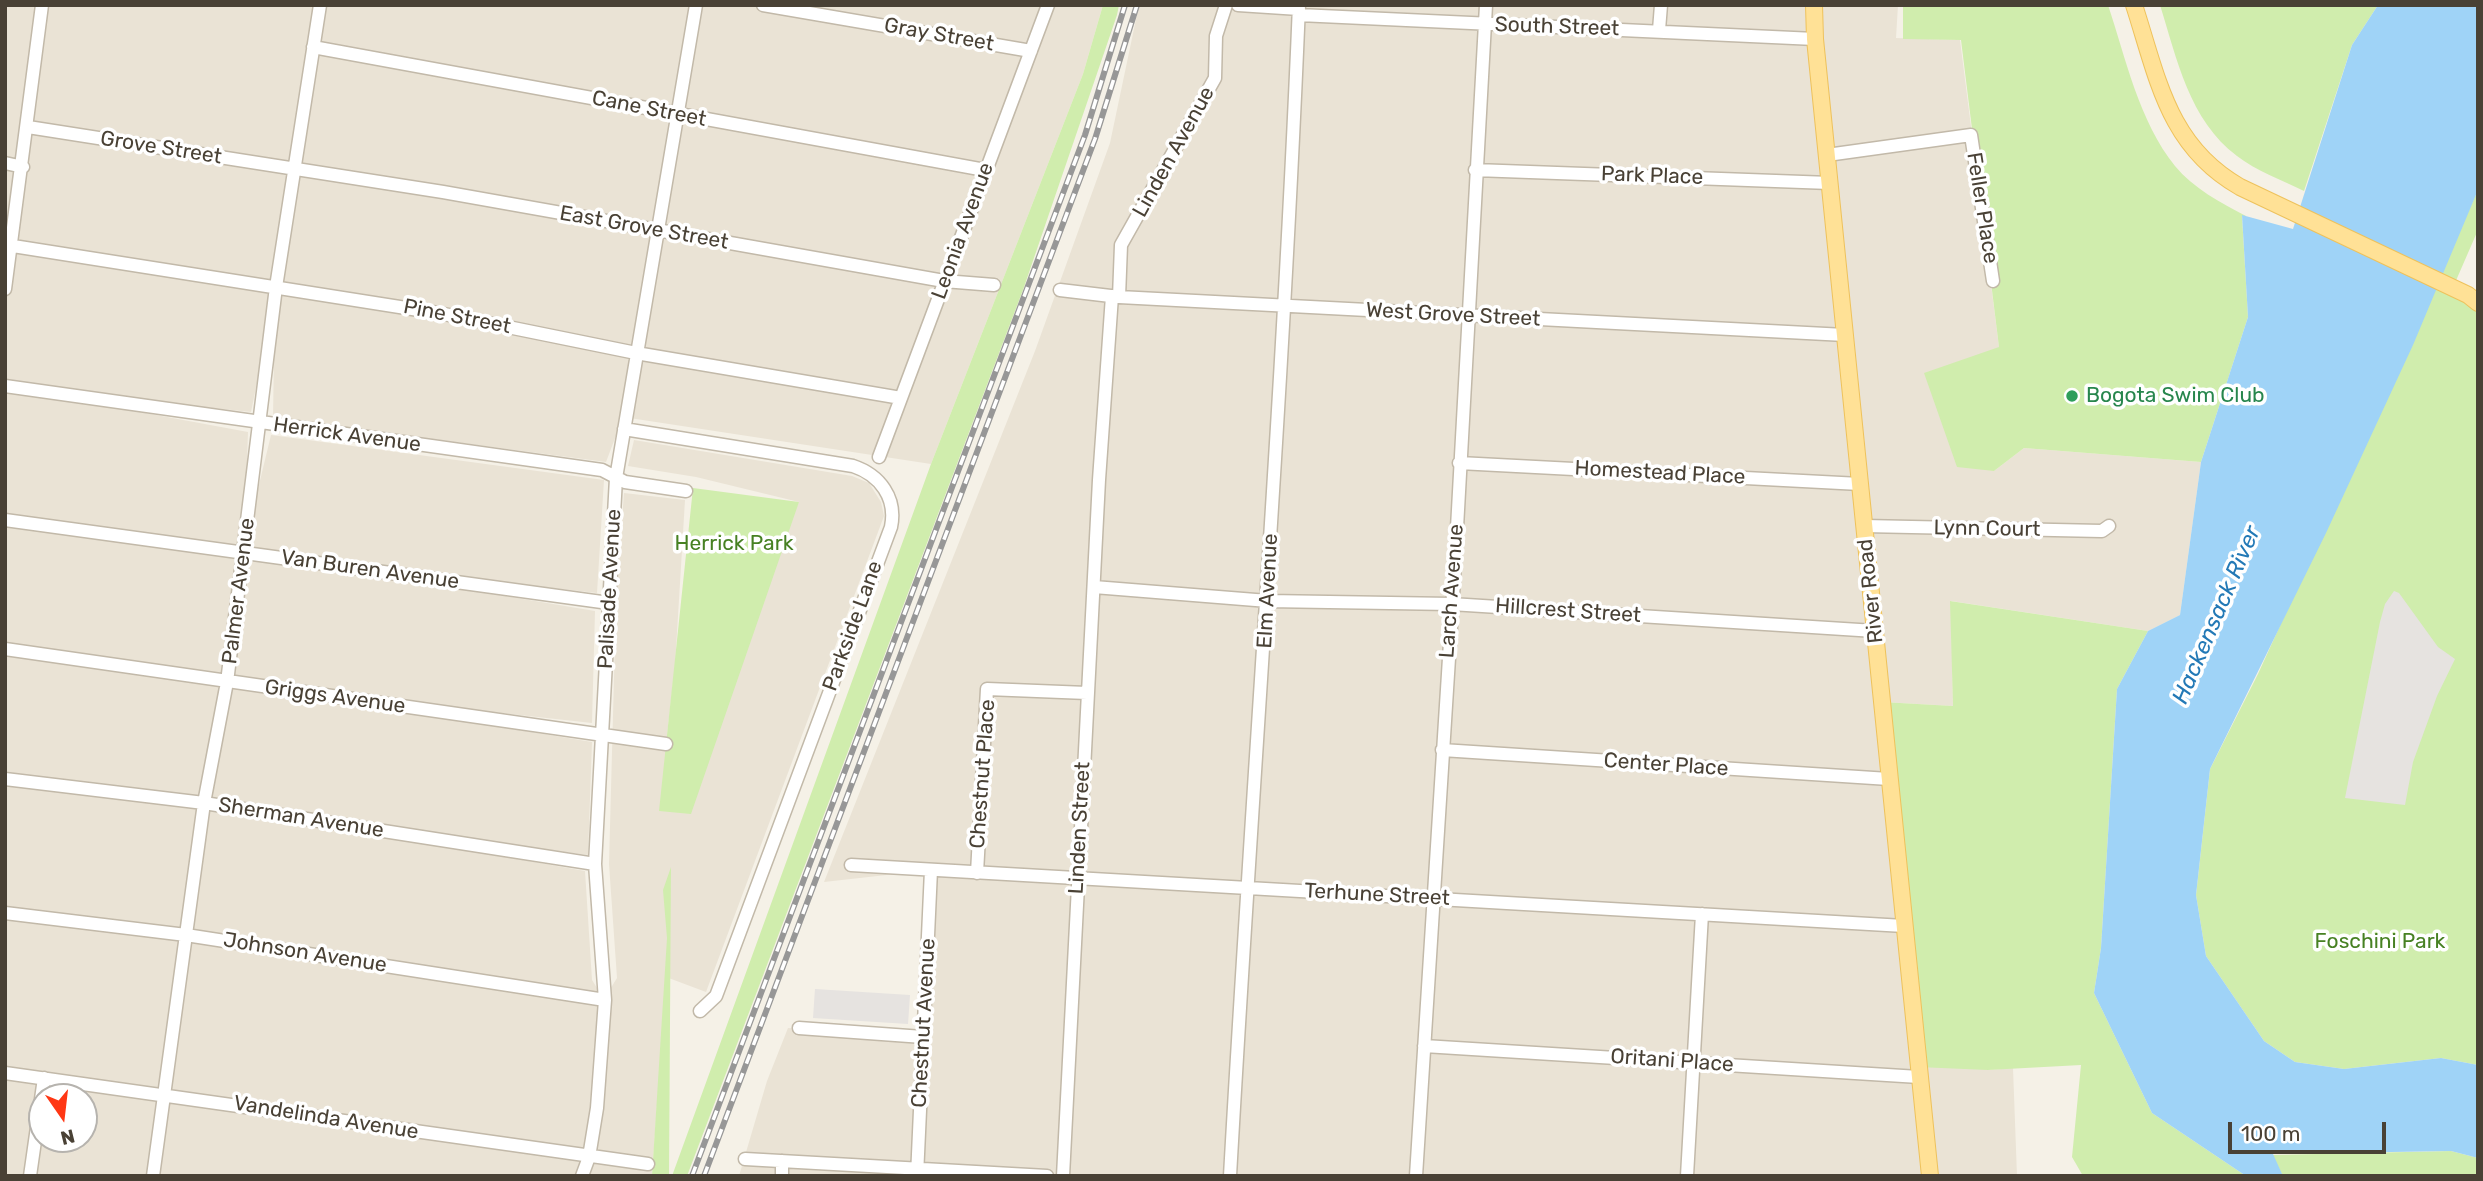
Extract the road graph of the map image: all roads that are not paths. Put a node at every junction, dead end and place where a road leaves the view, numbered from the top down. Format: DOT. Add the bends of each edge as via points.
graph roads {
  1 [pos="42,5"];
  2 [pos="320,5"];
  3 [pos="696,5"];
  4 [pos="763,5"];
  5 [pos="1048,5"];
  6 [pos="1226,5"];
  7 [pos="1238,5"];
  8 [pos="1486,5"];
  9 [pos="1661,5"];
  10 [pos="1814,5"];
  11 [pos="2134,5"];
  12 [pos="1299,9"];
  13 [pos="1485,25"];
  14 [pos="1659,30"];
  15 [pos="1815,39"];
  16 [pos="313,47"];
  17 [pos="1031,51"];
  18 [pos="679,115"];
  19 [pos="28,127"];
  20 [pos="1827,155"];
  21 [pos="5,163"];
  22 [pos="23,167"];
  23 [pos="294,169"];
  24 [pos="985,170"];
  25 [pos="1475,170"];
  26 [pos="1830,183"];
  27 [pos="657,231"];
  28 [pos="13,246"];
  29 [pos="944,281"];
  30 [pos="1993,281"];
  31 [pos="994,285"];
  32 [pos="276,287"];
  33 [pos="5,289"];
  34 [pos="1060,290"];
  35 [pos="1116,297"];
  36 [pos="2478,303"];
  37 [pos="1283,306"];
  38 [pos="1467,316"];
  39 [pos="1845,335"];
  40 [pos="636,353"];
  41 [pos="5,386"];
  42 [pos="901,398"];
  43 [pos="260,423"];
  44 [pos="624,429"];
  45 [pos="879,457"];
  46 [pos="1459,463"];
  47 [pos="616,478"];
  48 [pos="1099,480"];
  49 [pos="1860,484"];
  50 [pos="686,492"];
  51 [pos="5,520"];
  52 [pos="1864,526"];
  53 [pos="2109,526"];
  54 [pos="244,552"];
  55 [pos="1094,587"];
  56 [pos="1268,601"];
  57 [pos="609,603"];
  58 [pos="1451,604"];
  59 [pos="1875,631"];
  60 [pos="5,649"];
  61 [pos="227,682"];
  62 [pos="1087,693"];
  63 [pos="602,733"];
  64 [pos="666,744"];
  65 [pos="1442,750"];
  66 [pos="5,779"];
  67 [pos="1889,779"];
  68 [pos="204,803"];
  69 [pos="595,864"];
  70 [pos="851,865"];
  71 [pos="931,870"];
  72 [pos="977,873"];
  73 [pos="1077,878"];
  74 [pos="1246,888"];
  75 [pos="1433,899"];
  76 [pos="5,912"];
  77 [pos="1702,914"];
  78 [pos="1904,926"];
  79 [pos="186,935"];
  80 [pos="605,1000"];
  81 [pos="700,1011"];
  82 [pos="799,1028"];
  83 [pos="923,1037"];
  84 [pos="1424,1046"];
  85 [pos="1693,1063"];
  86 [pos="5,1073"];
  87 [pos="1919,1077"];
  88 [pos="44,1078"];
  89 [pos="164,1094"];
  90 [pos="589,1157"];
  91 [pos="745,1159"];
  92 [pos="782,1161"];
  93 [pos="648,1164"];
  94 [pos="918,1172"];
  95 [pos="30,1176"];
  96 [pos="153,1176"];
  97 [pos="582,1176"];
  98 [pos="782,1176"];
  99 [pos="1046,1176"];
  100 [pos="1063,1176"];
  101 [pos="1230,1176"];
  102 [pos="1416,1176"];
  103 [pos="1687,1176"];
  104 [pos="1930,1176"];
  1 -- 19 [label="street"];
  2 -- 16 [label="street, Palmer Avenue"];
  3 -- 18 [label="street, Palisade Avenue"];
  4 -- 17 [label="street, Gray Street"];
  5 -- 17 [label="street, Leonia Avenue"];
  6 -- 35 [label="street, Linden Avenue" via="1216,36 1215,78 1121,245"];
  7 -- 12 [label="street, South Street"];
  8 -- 13 [label="street, Larch Avenue"];
  9 -- 14 [label="street"];
  10 -- 15 [label="main road, River Road"];
  11 -- 36 [label="main road" via="2165,100 2187,143 2222,177"];
  12 -- 13 [label="street, South Street"];
  12 -- 37 [label="street, Elm Avenue"];
  13 -- 14 [label="street, South Street"];
  13 -- 25 [label="street, Larch Avenue"];
  14 -- 15 [label="street, South Street"];
  15 -- 20 [label="main road, River Road"];
  16 -- 18 [label="street, Cane Street"];
  16 -- 23 [label="street, Palmer Avenue"];
  17 -- 24 [label="street, Leonia Avenue"];
  18 -- 24 [label="street, Cane Street"];
  18 -- 27 [label="street, Palisade Avenue"];
  19 -- 22 [label="street"];
  19 -- 23 [label="street, Grove Street"];
  20 -- 26 [label="main road, River Road"];
  20 -- 30 [label="street, Feller Place" via="1972,135"];
  21 -- 22 [label="street"];
  22 -- 28 [label="street"];
  23 -- 27 [label="street, East Grove Street"];
  23 -- 32 [label="street, Palmer Avenue"];
  24 -- 29 [label="street, Leonia Avenue"];
  25 -- 26 [label="street, Park Place"];
  25 -- 38 [label="street, Larch Avenue"];
  26 -- 39 [label="main road, River Road"];
  27 -- 29 [label="street, East Grove Street"];
  27 -- 40 [label="street, Palisade Avenue"];
  28 -- 32 [label="street, Pine Street"];
  28 -- 33 [label="street"];
  29 -- 31 [label="street, East Grove Street"];
  29 -- 42 [label="street, Leonia Avenue"];
  32 -- 40 [label="street, Pine Street" via="444,314"];
  32 -- 43 [label="street, Palmer Avenue"];
  34 -- 35 [label="street, West Grove Street"];
  35 -- 37 [label="street, West Grove Street"];
  35 -- 48 [label="street, Linden Avenue"];
  37 -- 38 [label="street, West Grove Street"];
  37 -- 56 [label="street, Elm Avenue"];
  38 -- 39 [label="street, West Grove Street"];
  38 -- 46 [label="street, Larch Avenue"];
  39 -- 49 [label="main road, River Road"];
  40 -- 42 [label="street, Pine Street"];
  40 -- 44 [label="street, Palisade Avenue"];
  41 -- 43 [label="street, Herrick Avenue"];
  42 -- 45 [label="street, Leonia Avenue"];
  43 -- 47 [label="street, Herrick Avenue" via="602,470"];
  43 -- 54 [label="street, Palmer Avenue"];
  44 -- 47 [label="street, Palisade Avenue"];
  44 -- 81 [label="street, Parkside Lane" via="853,466 880,482 892,513 891,527 716,996"];
  46 -- 49 [label="street, Homestead Place"];
  46 -- 58 [label="street, Larch Avenue"];
  47 -- 50 [label="street, Herrick Avenue"];
  47 -- 57 [label="street, Palisade Avenue"];
  48 -- 55 [label="street, Linden Street"];
  49 -- 52 [label="main road, River Road"];
  51 -- 54 [label="street, Van Buren Avenue"];
  52 -- 53 [label="street, Lynn Court" via="2102,531"];
  52 -- 59 [label="main road, River Road"];
  54 -- 57 [label="street, Van Buren Avenue"];
  54 -- 61 [label="street, Palmer Avenue"];
  55 -- 56 [label="street, Hillcrest Street"];
  55 -- 62 [label="street, Linden Street"];
  56 -- 58 [label="street, Hillcrest Street"];
  56 -- 74 [label="street, Elm Avenue"];
  57 -- 63 [label="street, Palisade Avenue"];
  58 -- 59 [label="street, Hillcrest Street"];
  58 -- 65 [label="street, Larch Avenue"];
  59 -- 67 [label="main road, River Road"];
  60 -- 61 [label="street, Griggs Avenue"];
  61 -- 63 [label="street, Griggs Avenue"];
  61 -- 68 [label="street, Palmer Avenue"];
  62 -- 72 [label="street, Chestnut Place" via="987,689"];
  62 -- 73 [label="street, Linden Street"];
  63 -- 64 [label="street, Griggs Avenue"];
  63 -- 69 [label="street, Palisade Avenue"];
  65 -- 67 [label="street, Center Place"];
  65 -- 75 [label="street, Larch Avenue"];
  66 -- 68 [label="street, Sherman Avenue"];
  67 -- 78 [label="main road, River Road"];
  68 -- 69 [label="street, Sherman Avenue"];
  68 -- 79 [label="street, Palmer Avenue"];
  69 -- 80 [label="street, Palisade Avenue"];
  70 -- 71 [label="street, Terhune Street"];
  71 -- 72 [label="street, Terhune Street"];
  71 -- 83 [label="street, Chestnut Avenue"];
  72 -- 73 [label="street, Terhune Street"];
  73 -- 74 [label="street, Terhune Street"];
  73 -- 100 [label="street, Linden Street"];
  74 -- 75 [label="street, Terhune Street"];
  74 -- 101 [label="street, Elm Avenue"];
  75 -- 77 [label="street, Terhune Street"];
  75 -- 84 [label="street, Larch Avenue"];
  76 -- 79 [label="street, Johnson Avenue"];
  77 -- 78 [label="street, Terhune Street"];
  77 -- 85 [label="street"];
  78 -- 87 [label="main road, River Road"];
  79 -- 80 [label="street, Johnson Avenue"];
  79 -- 89 [label="street, Palmer Avenue"];
  80 -- 90 [label="street, Palisade Avenue"];
  82 -- 83 [label="street"];
  83 -- 94 [label="street, Chestnut Avenue"];
  84 -- 85 [label="street, Oritani Place"];
  84 -- 102 [label="street, Larch Avenue"];
  85 -- 87 [label="street, Oritani Place"];
  85 -- 103 [label="street"];
  86 -- 88 [label="street, Vandelinda Avenue"];
  87 -- 104 [label="main road, River Road"];
  88 -- 89 [label="street, Vandelinda Avenue"];
  88 -- 95 [label="street"];
  89 -- 90 [label="street, Vandelinda Avenue"];
  89 -- 96 [label="street, Palmer Avenue"];
  90 -- 93 [label="street, Vandelinda Avenue"];
  90 -- 97 [label="street, Palisade Avenue"];
  91 -- 92 [label="street"];
  92 -- 94 [label="street"];
  92 -- 98 [label="street"];
  94 -- 99 [label="street"];
}
